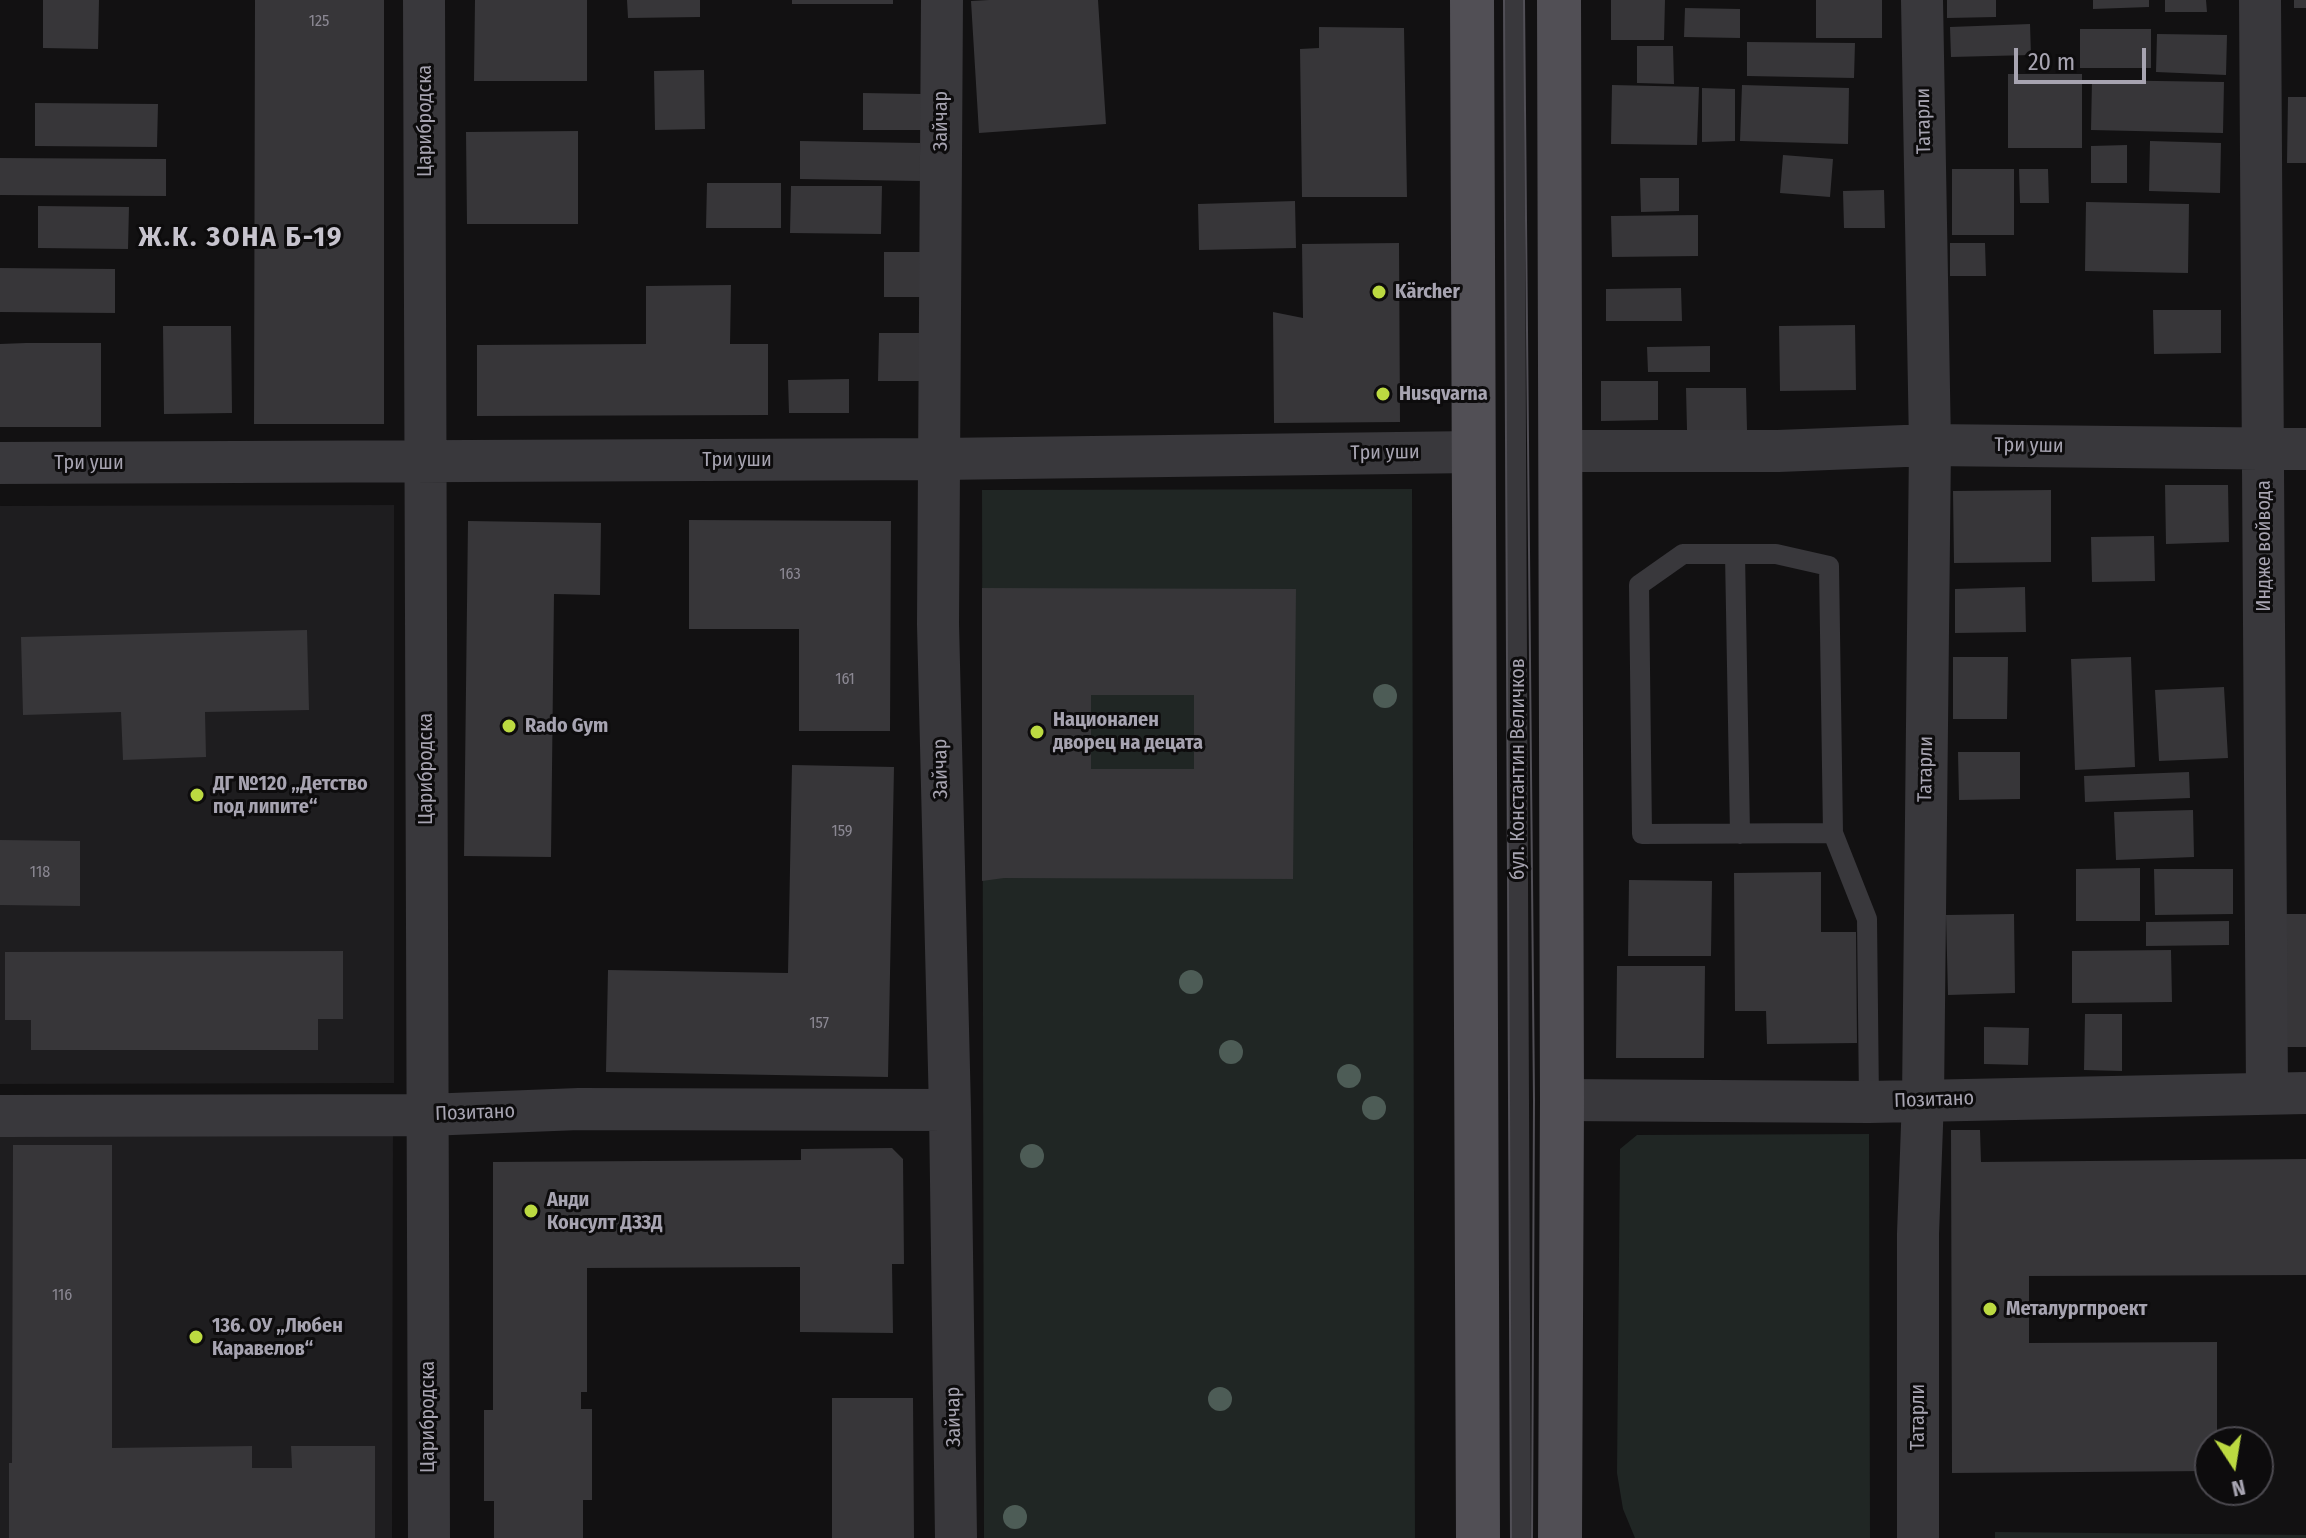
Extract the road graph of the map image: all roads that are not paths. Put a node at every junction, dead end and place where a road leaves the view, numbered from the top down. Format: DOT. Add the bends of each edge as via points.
graph roads {
  1 [pos="424,0"];
  2 [pos="942,0"];
  3 [pos="1472,0"];
  4 [pos="1514,0"];
  5 [pos="1559,0"];
  6 [pos="1922,0"];
  7 [pos="2260,0"];
  8 [pos="1930,445"];
  9 [pos="2263,449"];
  10 [pos="2306,449"];
  11 [pos="1560,451"];
  12 [pos="1474,452"];
  13 [pos="940,459"];
  14 [pos="426,461"];
  15 [pos="0,463"];
  16 [pos="1735,554"];
  17 [pos="1833,833"];
  18 [pos="1740,834"];
  19 [pos="2286,1093"];
  20 [pos="1923,1099"];
  21 [pos="1562,1100"];
  22 [pos="1869,1102"];
  23 [pos="950,1110"];
  24 [pos="427,1115"];
  25 [pos="0,1116"];
  26 [pos="1553,1534"];
  27 [pos="429,1538"];
  28 [pos="956,1538"];
  29 [pos="1478,1538"];
  30 [pos="1918,1538"];
  1 -- 14 [label="street, Царибродска"];
  2 -- 13 [label="street, Зайчар"];
  3 -- 12 [label="main road"];
  4 -- 26 [label="lane, бул. Константин Величков"];
  5 -- 11 [label="main road, бул. Константин Величков"];
  6 -- 8 [label="street, Татарли"];
  7 -- 9 [label="street, Индже войвода"];
  8 -- 9 [label="street, Три уши"];
  8 -- 11 [label="street, Три уши"];
  8 -- 20 [label="street, Татарли"];
  9 -- 10 [label="street, Три уши"];
  9 -- 19 [label="street, Индже войвода"];
  11 -- 21 [label="main road, бул. Константин Величков"];
  12 -- 13 [label="street, Три уши"];
  12 -- 29 [label="main road"];
  13 -- 14 [label="street, Три уши"];
  13 -- 23 [label="street, Зайчар" via="938,624"];
  14 -- 15 [label="street, Три уши"];
  14 -- 24 [label="street, Царибродска"];
  16 -- 17 [label="lane" via="1776,554 1829,566"];
  16 -- 18 [label="lane"];
  16 -- 18 [label="lane" via="1683,554 1639,585 1642,834"];
  17 -- 18 [label="lane"];
  17 -- 22 [label="lane" via="1867,919"];
  19 -- 20 [label="street, Позитано"];
  20 -- 22 [label="street, Позитано"];
  20 -- 30 [label="street, Татарли"];
  21 -- 22 [label="street, Позитано"];
  21 -- 26 [label="main road, бул. Константин Величков"];
  23 -- 24 [label="street, Позитано" via="579,1109"];
  23 -- 28 [label="street, Зайчар"];
  24 -- 25 [label="street, Позитано"];
  24 -- 27 [label="street, Царибродска"];
}
